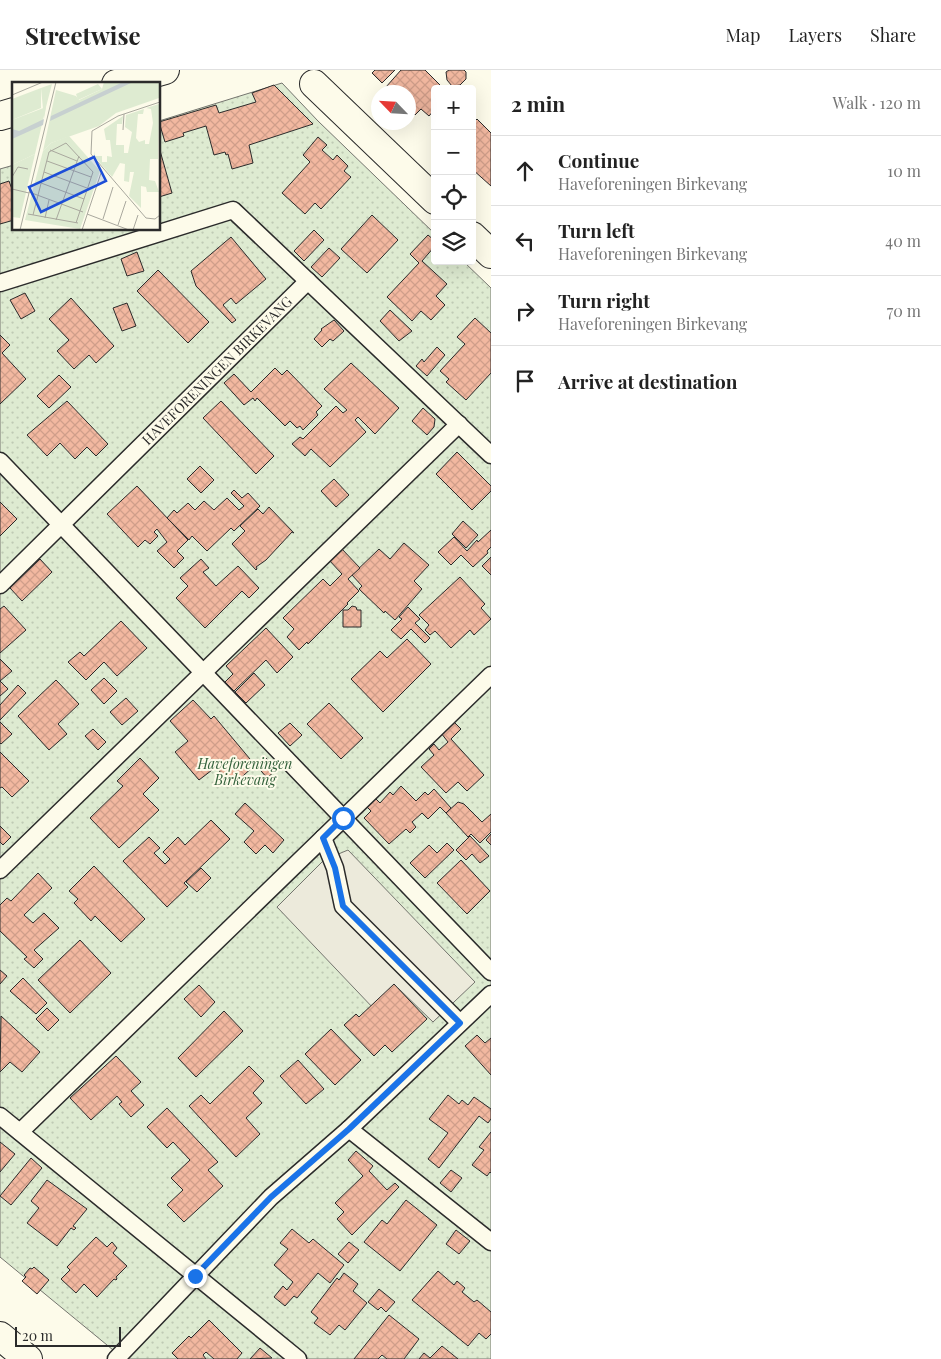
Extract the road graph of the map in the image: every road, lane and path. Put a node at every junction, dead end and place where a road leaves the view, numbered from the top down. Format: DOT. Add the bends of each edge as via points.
graph roads {
  1 [pos="165,70"];
  2 [pos="123,82"];
  3 [pos="314,84"];
  4 [pos="431,196"];
  5 [pos="476,240"];
  6 [pos="491,254"];
  7 [pos="308,281"];
  8 [pos="0,283"];
  9 [pos="459,424"];
  10 [pos="491,455"];
  11 [pos="0,460"];
  12 [pos="62,525"];
  13 [pos="0,585"];
  14 [pos="203,672"];
  15 [pos="491,675"];
  16 [pos="343,818"];
  17 [pos="323,838"];
  18 [pos="0,870"];
  19 [pos="491,972"];
  20 [pos="491,994"];
  21 [pos="460,1023"];
  22 [pos="0,1116"];
  23 [pos="349,1129"];
  24 [pos="20,1132"];
  25 [pos="491,1242"];
  26 [pos="195,1276"];
  27 [pos="0,1336"];
  28 [pos="28,1359"];
  29 [pos="116,1359"];
  30 [pos="298,1359"];
  1 -- 2 [label="street"];
  3 -- 4 [label="street"];
  5 -- 6 [label="street"];
  7 -- 8 [label="lane" via="234,210"];
  7 -- 9 [label="lane"];
  7 -- 12 [label="lane, HAVEFORENINGEN BIRKEVANG"];
  9 -- 10 [label="lane"];
  9 -- 14 [label="lane"];
  11 -- 12 [label="lane"];
  12 -- 13 [label="lane, HAVEFORENINGEN BIRKEVANG"];
  12 -- 14 [label="lane"];
  14 -- 16 [label="lane"];
  14 -- 18 [label="lane"];
  15 -- 16 [label="lane"];
  16 -- 17 [label="lane"];
  16 -- 19 [label="lane"];
  17 -- 21 [label="lane" via="335,868 343,906"];
  17 -- 24 [label="lane"];
  20 -- 21 [label="lane"];
  21 -- 23 [label="lane"];
  22 -- 24 [label="lane"];
  23 -- 25 [label="lane"];
  23 -- 26 [label="lane" via="271,1197"];
  24 -- 26 [label="lane"];
  26 -- 29 [label="lane"];
  26 -- 30 [label="lane"];
  27 -- 28 [label="street"];
}
